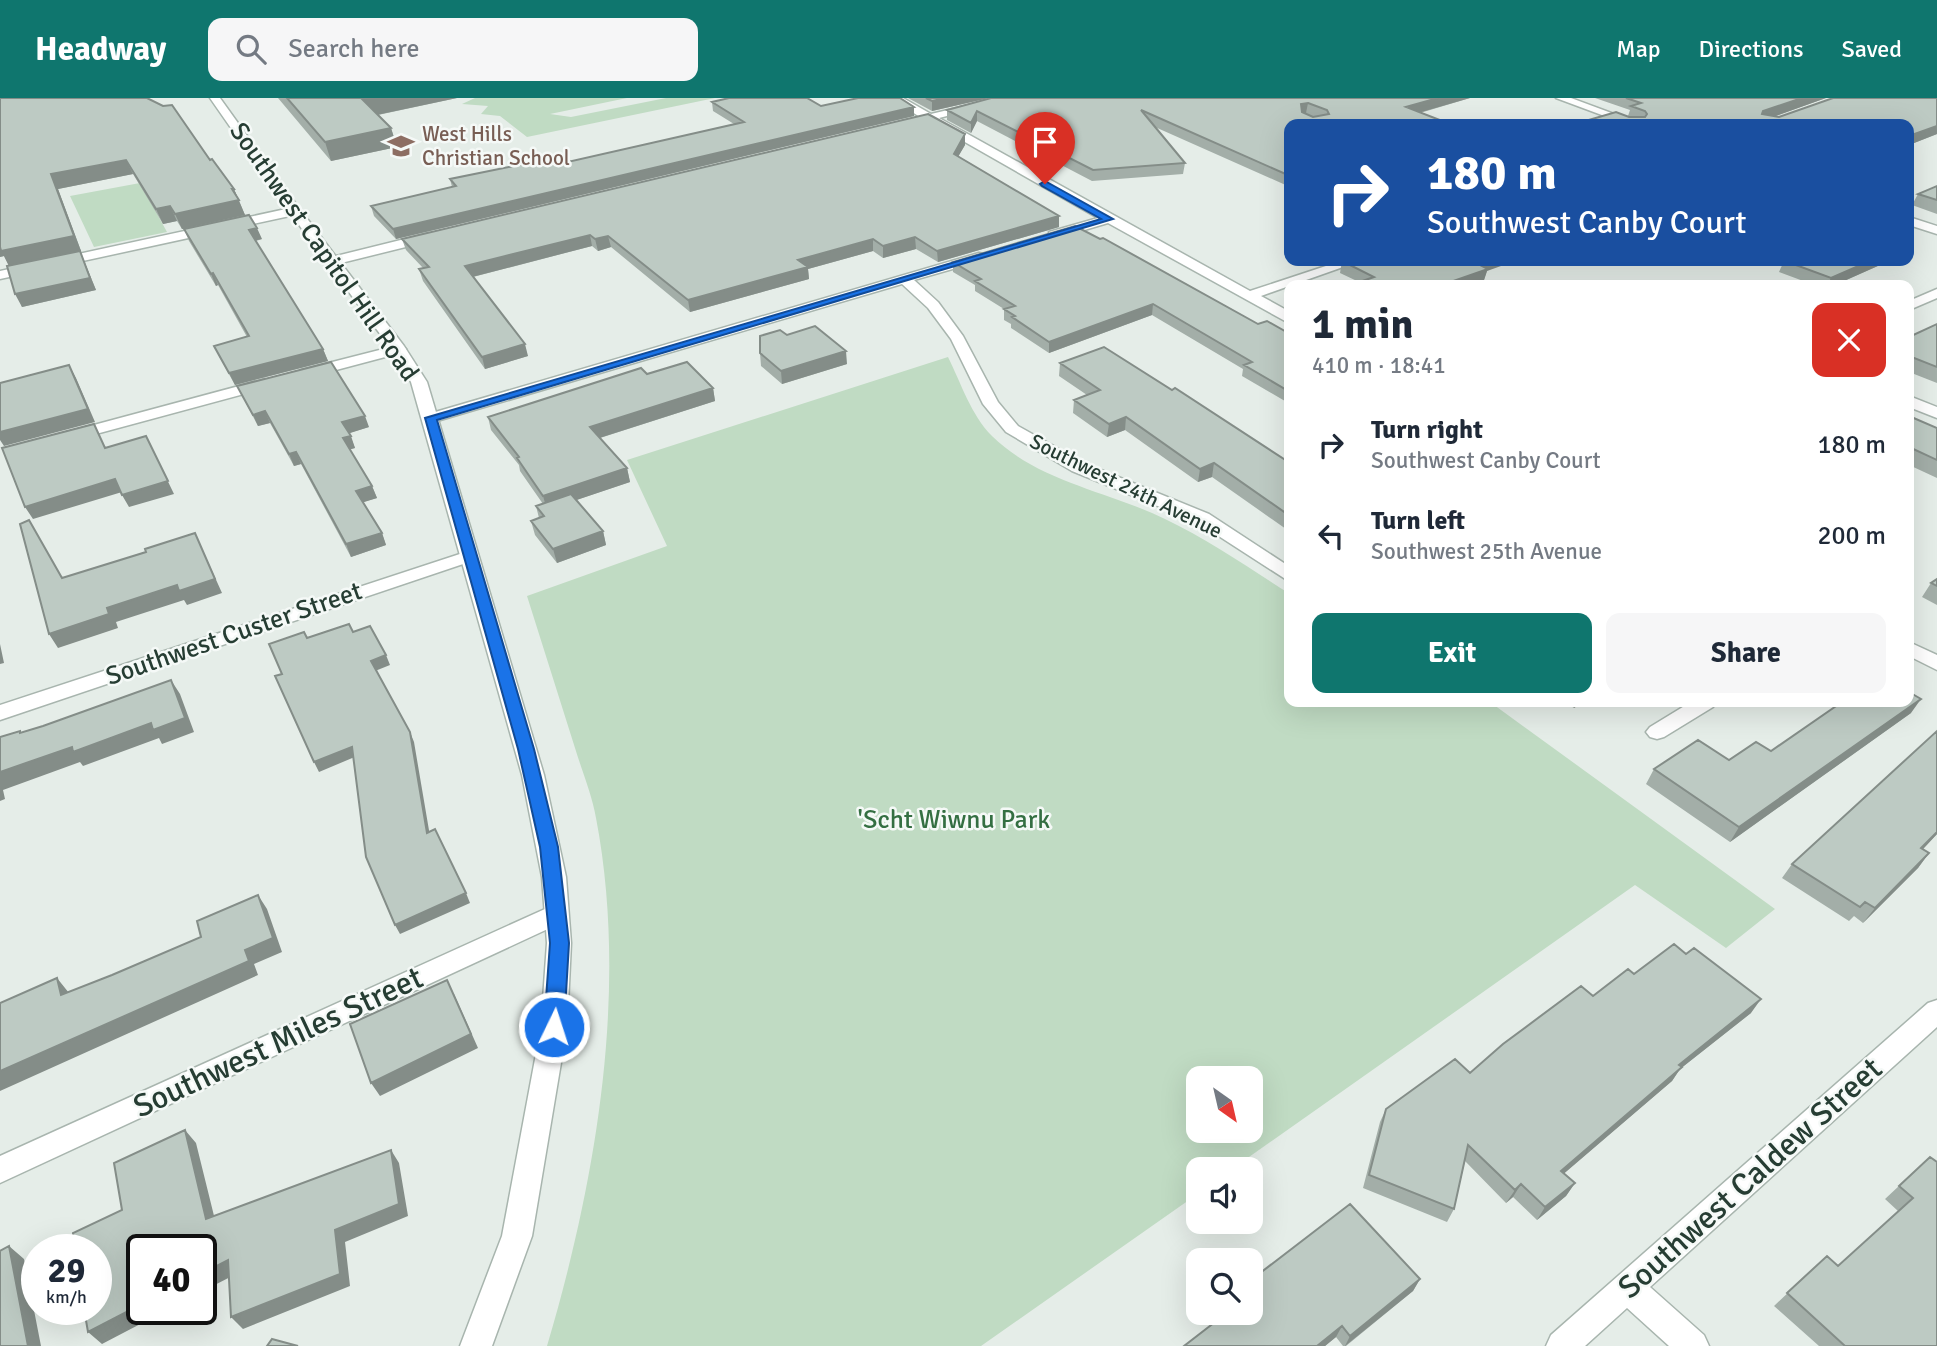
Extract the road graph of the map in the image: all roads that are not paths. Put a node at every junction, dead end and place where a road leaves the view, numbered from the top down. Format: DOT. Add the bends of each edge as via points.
graph roads {
  1 [pos="215,98"];
  2 [pos="895,98"];
  3 [pos="1013,98"];
  4 [pos="1561,98"];
  5 [pos="930,118"];
  6 [pos="1622,119"];
  7 [pos="894,126"];
  8 [pos="295,211"];
  9 [pos="1109,219"];
  10 [pos="1914,223"];
  11 [pos="1937,230"];
  12 [pos="440,235"];
  13 [pos="1045,238"];
  14 [pos="994,253"];
  15 [pos="332,261"];
  16 [pos="1338,266"];
  17 [pos="0,275"];
  18 [pos="904,279"];
  19 [pos="1296,280"];
  20 [pos="1284,284"];
  21 [pos="1937,293"];
  22 [pos="1248,296"];
  23 [pos="1914,304"];
  24 [pos="1284,314"];
  25 [pos="399,349"];
  26 [pos="1914,403"];
  27 [pos="1937,413"];
  28 [pos="431,418"];
  29 [pos="53,441"];
  30 [pos="469,555"];
  31 [pos="1284,572"];
  32 [pos="1914,651"];
  33 [pos="1937,663"];
  34 [pos="1698,707"];
  35 [pos="0,713"];
  36 [pos="1657,732"];
  37 [pos="556,914"];
  38 [pos="1937,1010"];
  39 [pos="0,1170"];
  40 [pos="1628,1288"];
  41 [pos="476,1346"];
  42 [pos="1562,1346"];
  43 [pos="1693,1346"];
  1 -- 8 [label="street, Southwest Capitol Hill Road"];
  2 -- 5 [label="street"];
  3 -- 5 [label="street"];
  4 -- 6 [label="street"];
  5 -- 7 [label="street"];
  5 -- 9 [label="street"];
  8 -- 15 [label="street, Southwest Capitol Hill Road"];
  8 -- 17 [label="street"];
  9 -- 13 [label="street"];
  9 -- 22 [label="street"];
  10 -- 11 [label="street"];
  12 -- 15 [label="street"];
  14 -- 18 [label="street"];
  15 -- 25 [label="street, Southwest Capitol Hill Road"];
  16 -- 19 [label="street"];
  18 -- 28 [label="street"];
  18 -- 31 [label="street, Southwest 24th Avenue" via="950,327 990,404 1012,429 1078,467 1203,518"];
  20 -- 22 [label="street"];
  21 -- 23 [label="street"];
  22 -- 24 [label="street"];
  25 -- 28 [label="street, Southwest Capitol Hill Road"];
  25 -- 29 [label="street"];
  26 -- 27 [label="street"];
  28 -- 30 [label="street, Southwest Capitol Hill Road"];
  30 -- 35 [label="street, Southwest Custer Street"];
  30 -- 37 [label="street, Southwest Capitol Hill Road" via="533,775 549,847"];
  32 -- 33 [label="street"];
  34 -- 36 [label="street"];
  37 -- 39 [label="street, Southwest Miles Street"];
  37 -- 41 [label="street, Southwest Capitol Hill Road" via="559,943 554,1027 544,1094 517,1236"];
  38 -- 40 [label="street, Southwest Caldew Street"];
  40 -- 42 [label="street, Southwest Caldew Street"];
  40 -- 43 [label="street"];
}
